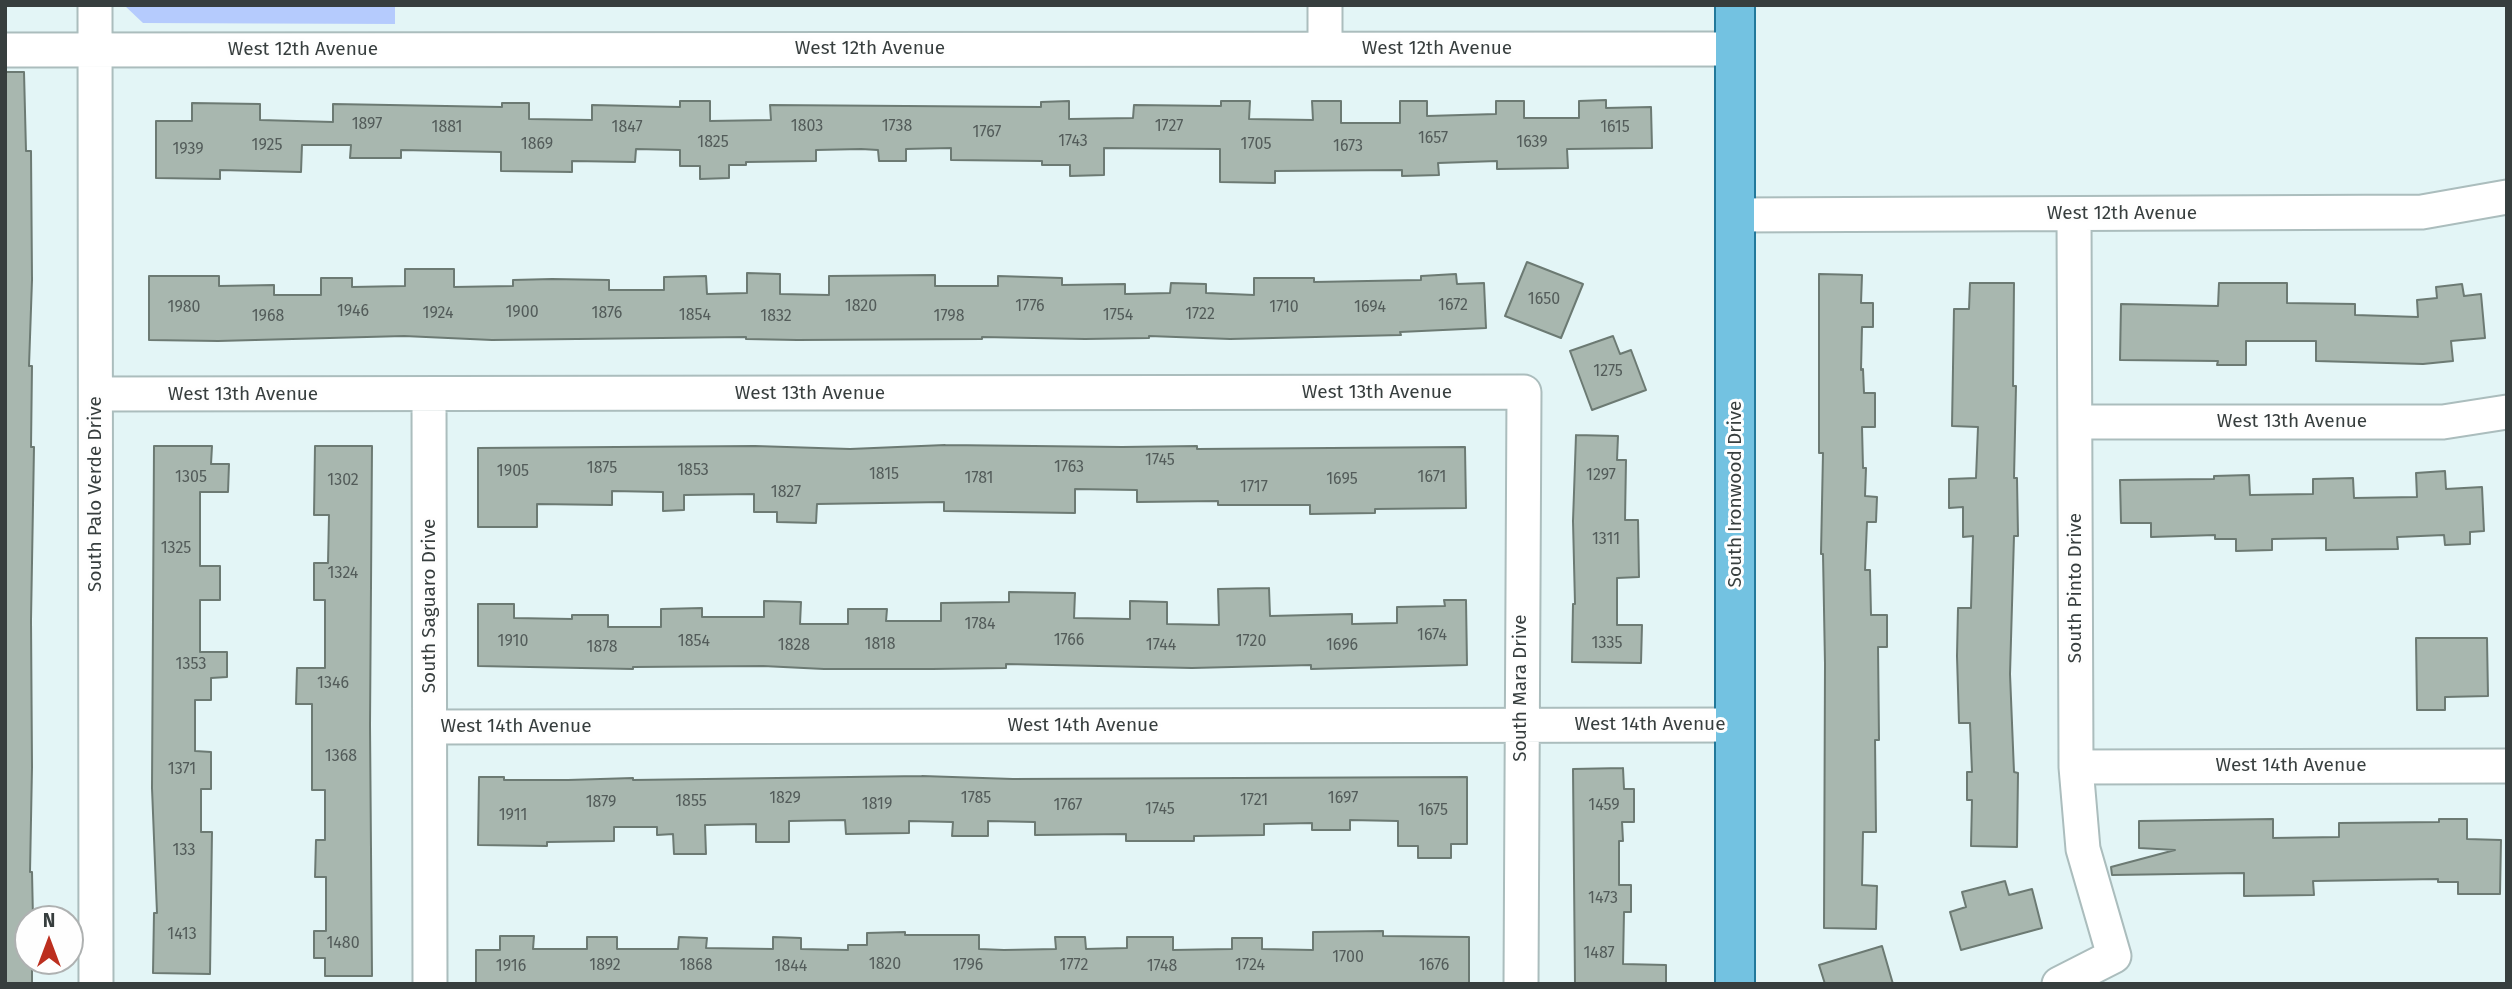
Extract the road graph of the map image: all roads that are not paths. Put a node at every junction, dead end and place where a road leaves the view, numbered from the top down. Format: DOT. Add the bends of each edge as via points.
graph roads {
  1 [pos="95,5"];
  2 [pos="1325,5"];
  3 [pos="1735,5"];
  4 [pos="1325,48"];
  5 [pos="1735,49"];
  6 [pos="5,50"];
  7 [pos="96,50"];
  8 [pos="2507,197"];
  9 [pos="1736,215"];
  10 [pos="2074,215"];
  11 [pos="1524,392"];
  12 [pos="96,394"];
  13 [pos="429,395"];
  14 [pos="2507,411"];
  15 [pos="2076,422"];
  16 [pos="1521,725"];
  17 [pos="1736,725"];
  18 [pos="430,727"];
  19 [pos="2507,765"];
  20 [pos="2076,767"];
  21 [pos="96,984"];
  22 [pos="429,984"];
  23 [pos="1521,984"];
  24 [pos="1735,984"];
  25 [pos="2059,984"];
  1 -- 7 [label="street, South Palo Verde Drive"];
  2 -- 4 [label="street"];
  3 -- 5 [label="main road, South Ironwood Drive"];
  4 -- 5 [label="street, West 12th Avenue"];
  4 -- 7 [label="street, West 12th Avenue"];
  5 -- 9 [label="main road, South Ironwood Drive"];
  6 -- 7 [label="street, West 12th Avenue"];
  7 -- 12 [label="street, South Palo Verde Drive"];
  8 -- 10 [label="street, West 12th Avenue" via="2422,212"];
  9 -- 10 [label="street, West 12th Avenue"];
  9 -- 17 [label="main road, South Ironwood Drive"];
  10 -- 15 [label="street, South Pinto Drive"];
  11 -- 13 [label="street, West 13th Avenue"];
  11 -- 16 [label="street, South Mara Drive"];
  12 -- 13 [label="street, West 13th Avenue"];
  12 -- 21 [label="street, South Palo Verde Drive"];
  13 -- 18 [label="street, South Saguaro Drive"];
  14 -- 15 [label="street, West 13th Avenue" via="2443,422"];
  15 -- 20 [label="street, South Pinto Drive"];
  16 -- 17 [label="street, West 14th Avenue"];
  16 -- 18 [label="street, West 14th Avenue"];
  16 -- 23 [label="street, South Mara Drive"];
  17 -- 24 [label="main road, South Ironwood Drive"];
  18 -- 22 [label="street, South Saguaro Drive"];
  19 -- 20 [label="street, West 14th Avenue"];
  20 -- 25 [label="street, South Pinto Drive" via="2083,849 2114,956"];
}
